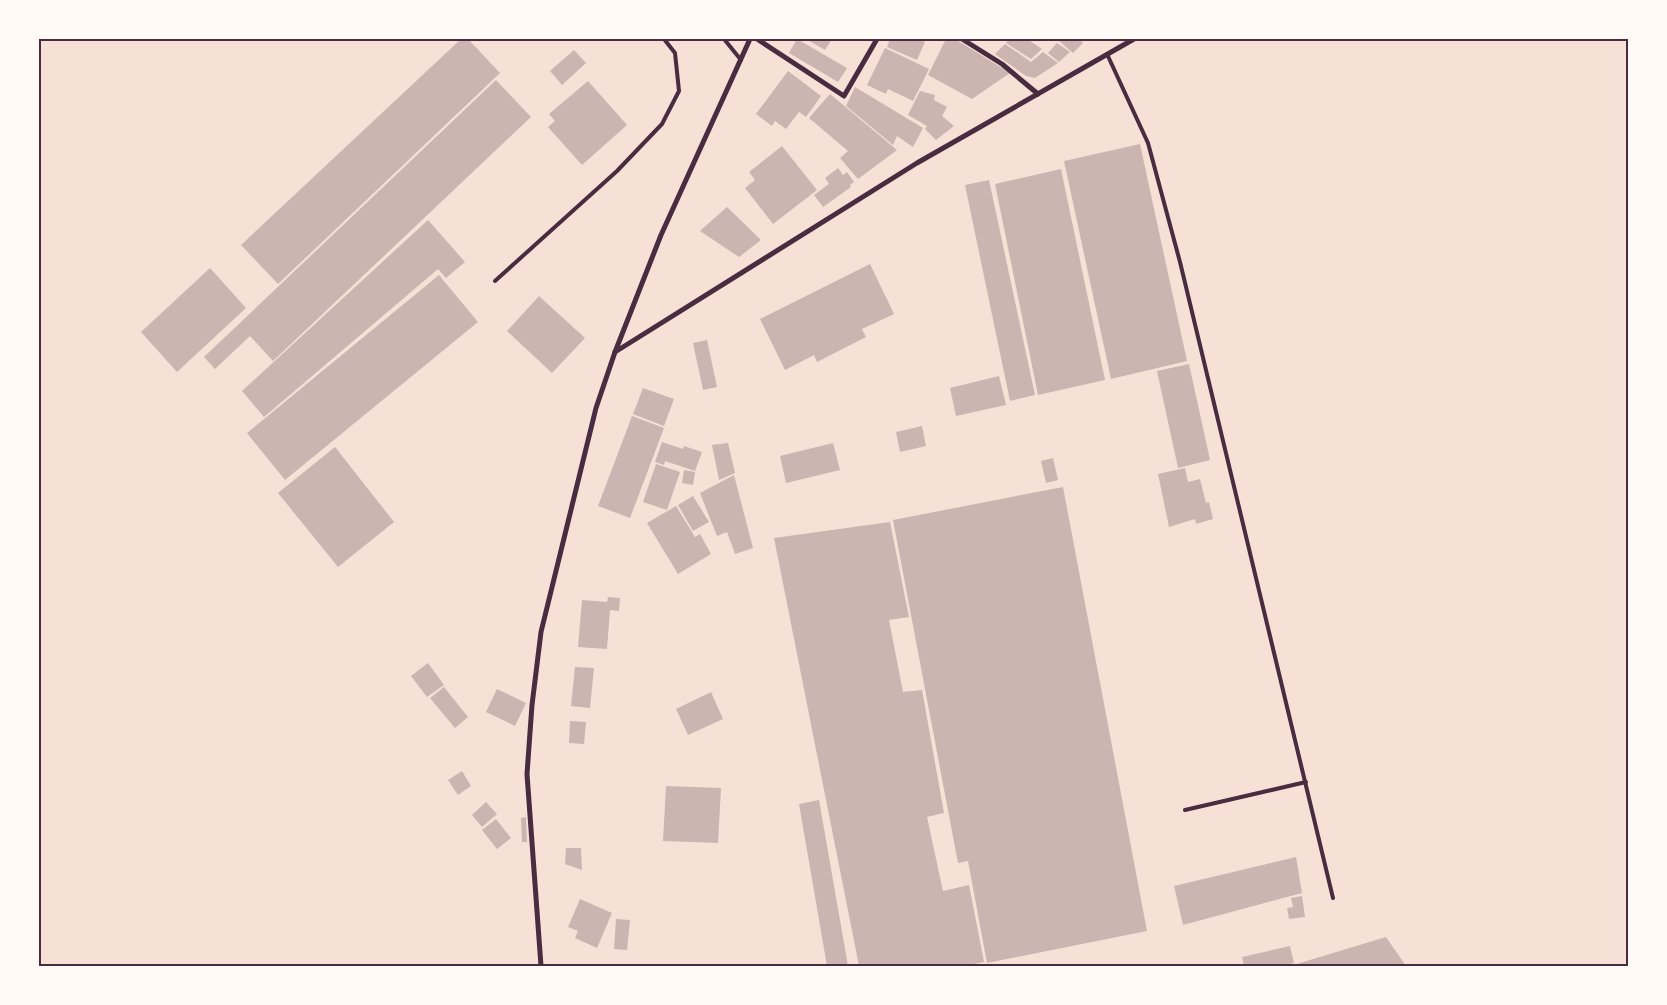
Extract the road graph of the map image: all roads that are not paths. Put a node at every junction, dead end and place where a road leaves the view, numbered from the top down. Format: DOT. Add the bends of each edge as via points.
graph roads {
  1 [pos="664,39"];
  2 [pos="724,39"];
  3 [pos="750,39"];
  4 [pos="757,39"];
  5 [pos="878,39"];
  6 [pos="962,39"];
  7 [pos="1134,39"];
  8 [pos="1107,54"];
  9 [pos="741,60"];
  10 [pos="1038,94"];
  11 [pos="495,281"];
  12 [pos="615,352"];
  13 [pos="1306,782"];
  14 [pos="1185,810"];
  15 [pos="1333,898"];
  16 [pos="541,966"];
  1 -- 11 [label="lane" via="676,53 679,91 662,124 617,171"];
  2 -- 9 [label="lane"];
  3 -- 9 [label="street"];
  4 -- 5 [label="street" via="844,96"];
  6 -- 10 [label="street" via="1002,64"];
  7 -- 8 [label="street"];
  8 -- 10 [label="street"];
  8 -- 13 [label="lane" via="1148,143"];
  9 -- 12 [label="street" via="662,235"];
  10 -- 12 [label="street" via="917,163"];
  12 -- 16 [label="street" via="596,408 541,632 532,705 527,774"];
  13 -- 14 [label="lane"];
  13 -- 15 [label="lane"];
}
